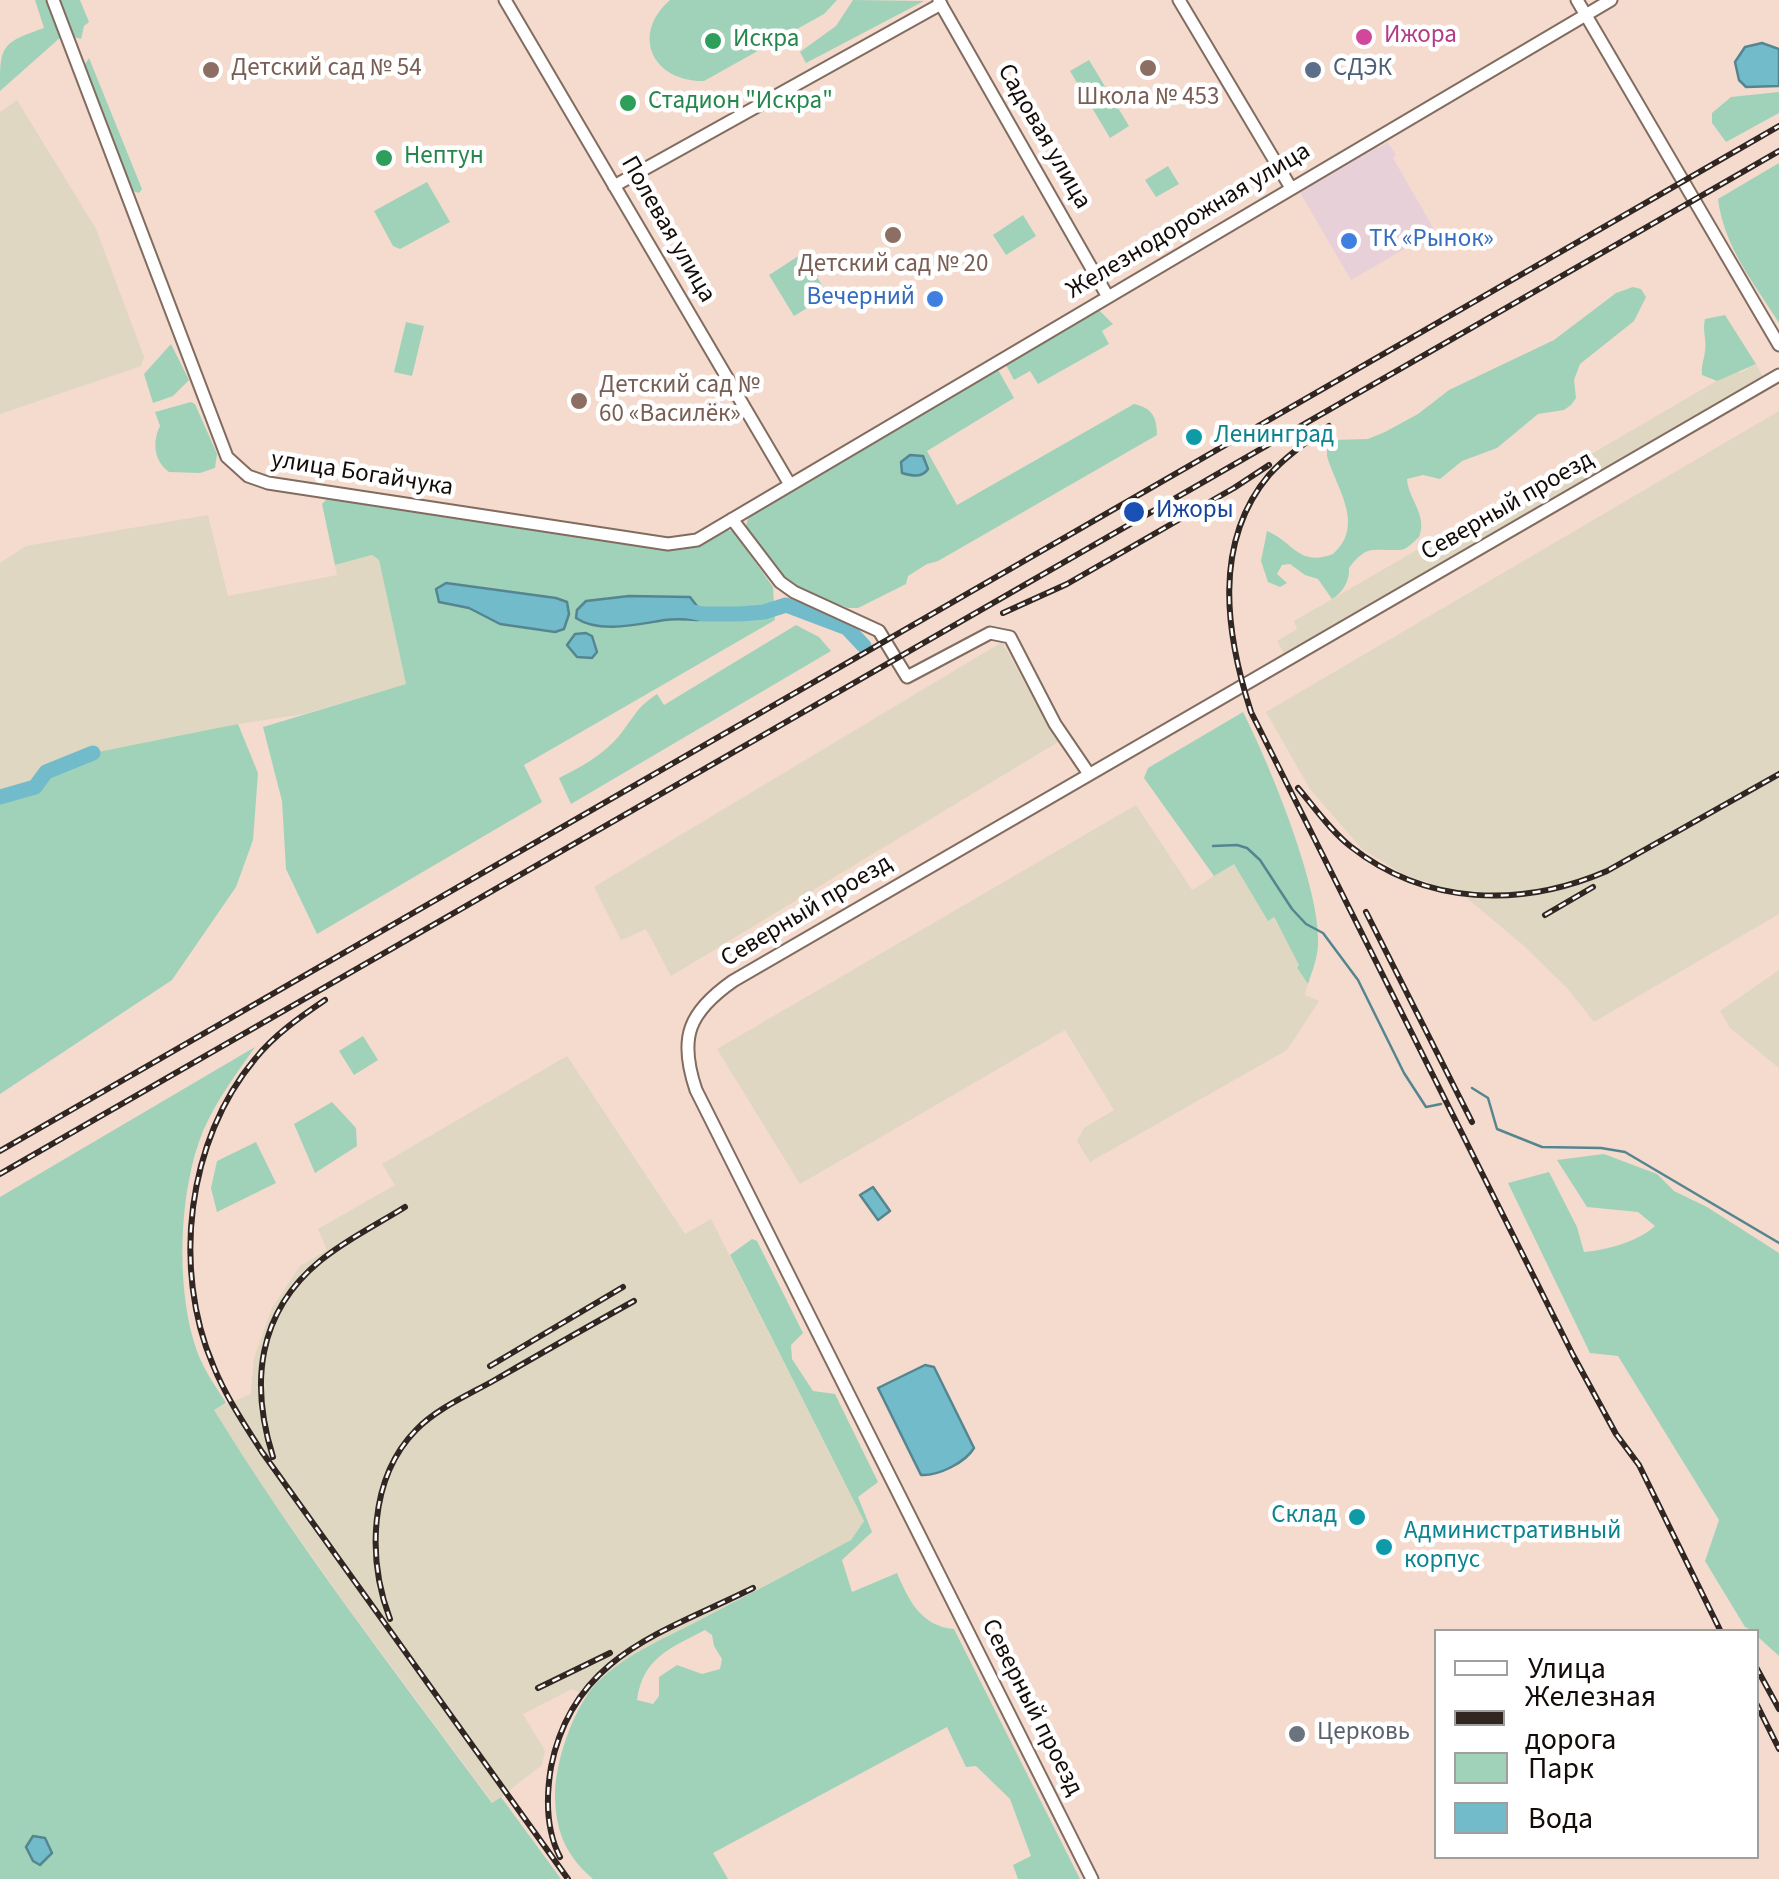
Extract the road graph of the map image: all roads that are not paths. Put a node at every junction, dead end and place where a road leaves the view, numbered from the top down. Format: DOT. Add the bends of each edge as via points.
graph roads {
  1 [pos="53,0"];
  2 [pos="505,0"];
  3 [pos="1179,0"];
  4 [pos="1576,0"];
  5 [pos="1611,0"];
  6 [pos="940,2"];
  7 [pos="1585,15"];
  8 [pos="614,186"];
  9 [pos="1291,188"];
  10 [pos="1108,296"];
  11 [pos="1779,346"];
  12 [pos="1779,375"];
  13 [pos="789,483"];
  14 [pos="732,519"];
  15 [pos="1089,774"];
  16 [pos="1092,1879"];
  1 -- 14 [label="street, улица Богайчука" via="227,456 248,476 668,544 697,540"];
  2 -- 8 [label="street, Полевая улица"];
  3 -- 9 [label="street"];
  4 -- 7 [label="street"];
  5 -- 7 [label="street, Железнодорожная улица"];
  6 -- 8 [label="street"];
  6 -- 10 [label="street, Садовая улица"];
  7 -- 9 [label="street, Железнодорожная улица"];
  7 -- 11 [label="street"];
  8 -- 13 [label="street, Полевая улица"];
  9 -- 10 [label="street, Железнодорожная улица"];
  10 -- 13 [label="street, Железнодорожная улица"];
  12 -- 15 [label="street, Северный проезд"];
  13 -- 14 [label="street, улица Богайчука"];
  14 -- 15 [label="street" via="780,582 880,631 906,677 990,633 1010,637"];
  15 -- 16 [label="street, Северный проезд" via="733,981 702,1006 686,1052 696,1090"];
}
